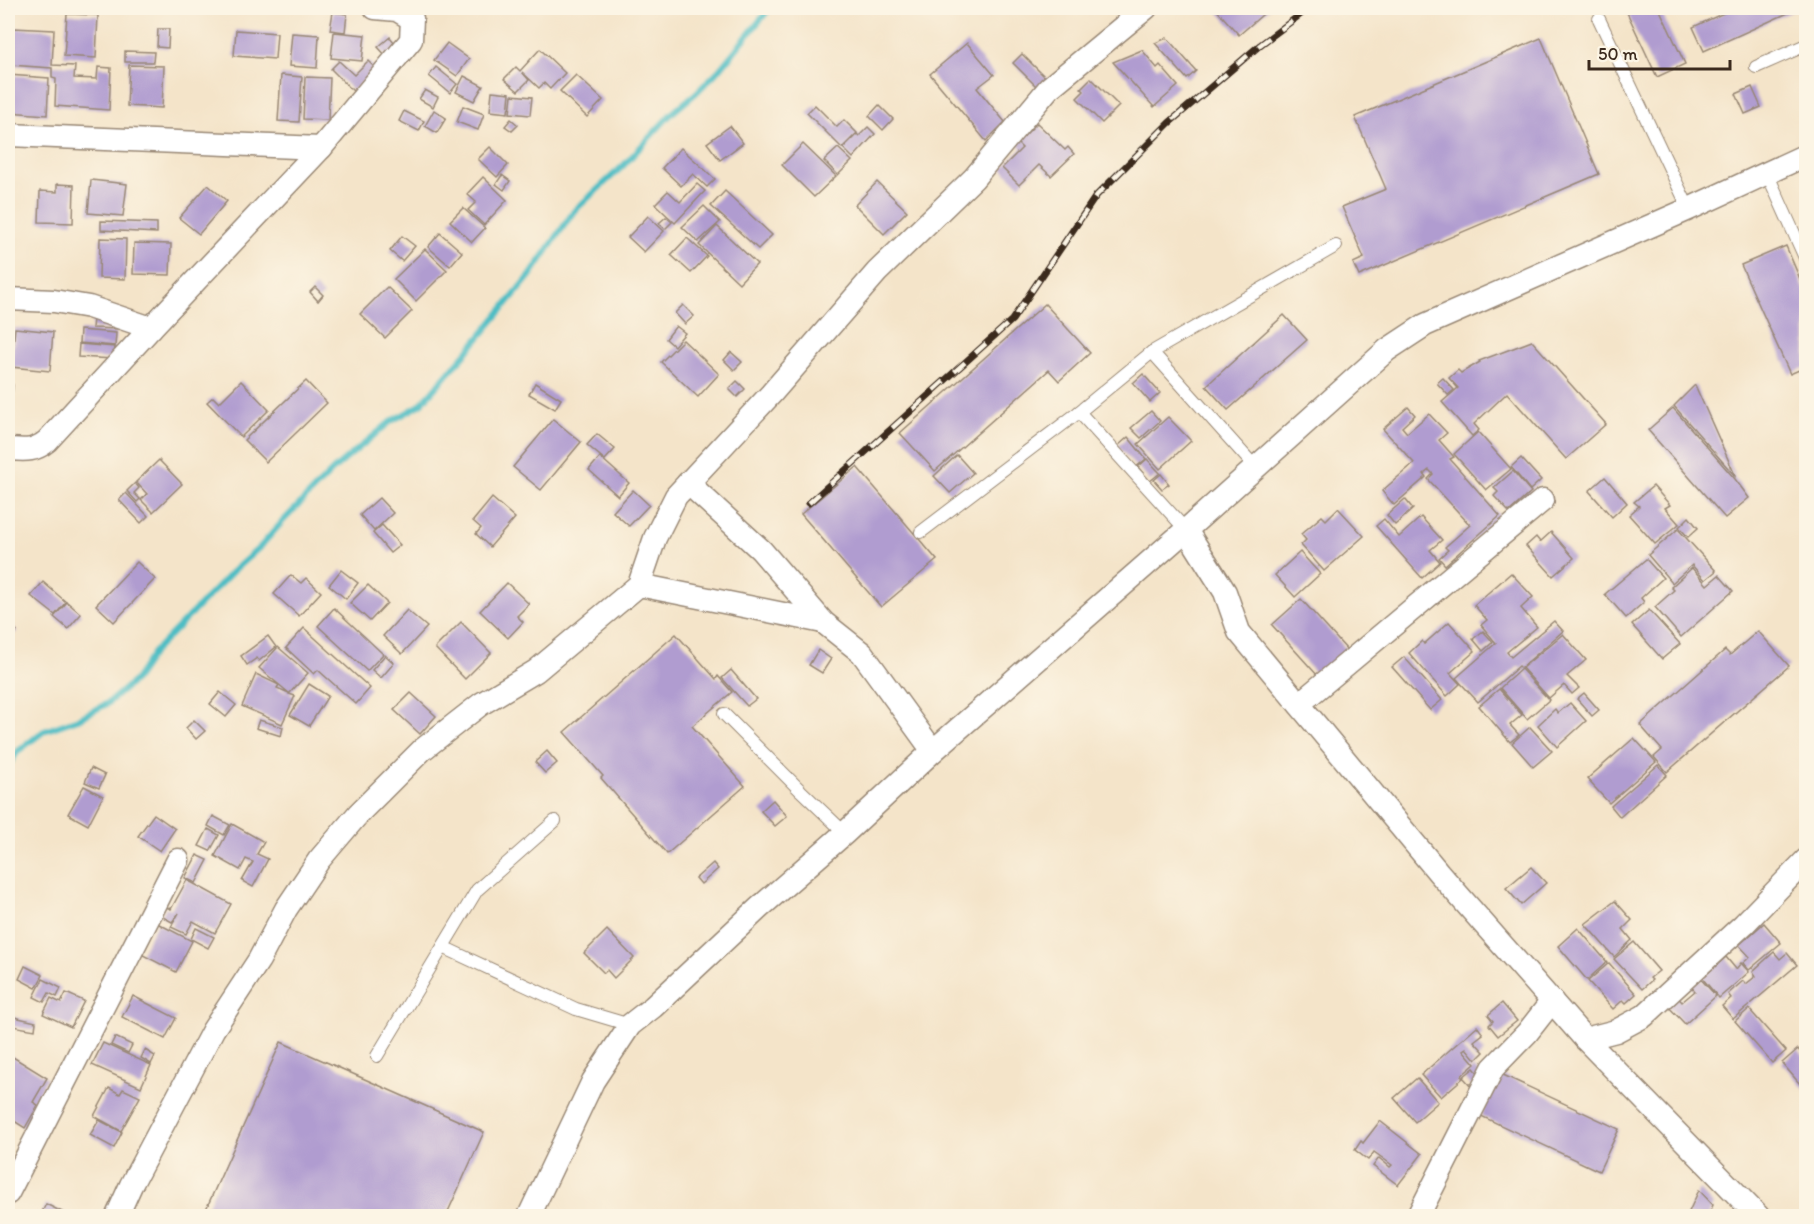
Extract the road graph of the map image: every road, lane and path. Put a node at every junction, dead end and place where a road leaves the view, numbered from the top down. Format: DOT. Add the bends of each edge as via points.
graph roads {
  1 [pos="375,8"];
  2 [pos="1146,8"];
  3 [pos="1599,19"];
  4 [pos="1806,45"];
  5 [pos="1756,67"];
  6 [pos="8,135"];
  7 [pos="321,148"];
  8 [pos="1806,155"];
  9 [pos="1767,173"];
  10 [pos="1689,209"];
  11 [pos="1336,246"];
  12 [pos="1806,260"];
  13 [pos="8,299"];
  14 [pos="151,328"];
  15 [pos="1152,352"];
  16 [pos="1078,412"];
  17 [pos="8,449"];
  18 [pos="1256,468"];
  19 [pos="688,483"];
  20 [pos="1543,500"];
  21 [pos="1186,530"];
  22 [pos="921,532"];
  23 [pos="639,585"];
  24 [pos="823,622"];
  25 [pos="1299,705"];
  26 [pos="724,714"];
  27 [pos="933,751"];
  28 [pos="555,820"];
  29 [pos="845,833"];
  30 [pos="178,860"];
  31 [pos="1806,860"];
  32 [pos="443,947"];
  33 [pos="1552,1001"];
  34 [pos="630,1025"];
  35 [pos="1585,1039"];
  36 [pos="376,1056"];
  37 [pos="8,1193"];
  38 [pos="117,1216"];
  39 [pos="529,1216"];
  40 [pos="1418,1216"];
  41 [pos="1758,1216"];
  1 -- 7 [label="street" via="397,10 412,19 411,40"];
  2 -- 19 [label="street" via="1049,88 974,178 877,272"];
  3 -- 10 [label="lane"];
  4 -- 5 [label="lane"];
  6 -- 7 [label="street"];
  7 -- 14 [label="street"];
  8 -- 9 [label="street"];
  9 -- 10 [label="street"];
  9 -- 12 [label="lane"];
  10 -- 18 [label="street" via="1425,325 1388,350"];
  11 -- 15 [label="lane"];
  13 -- 14 [label="street" via="89,307"];
  14 -- 17 [label="street" via="47,441 28,450"];
  15 -- 16 [label="lane"];
  15 -- 18 [label="lane"];
  16 -- 21 [label="lane"];
  16 -- 22 [label="lane"];
  18 -- 21 [label="street"];
  19 -- 23 [label="street" via="676,496 655,538"];
  19 -- 24 [label="street" via="761,550"];
  20 -- 25 [label="street"];
  21 -- 25 [label="street" via="1225,592 1239,632"];
  21 -- 27 [label="street"];
  23 -- 24 [label="street"];
  23 -- 38 [label="street" via="536,671 481,704 422,750 358,813 319,860 213,1030"];
  24 -- 27 [label="street" via="862,652"];
  25 -- 33 [label="street"];
  26 -- 29 [label="lane"];
  27 -- 29 [label="street"];
  28 -- 32 [label="lane" via="477,890"];
  29 -- 34 [label="street"];
  30 -- 37 [label="street"];
  31 -- 35 [label="street" via="1744,924 1644,1016 1616,1031"];
  32 -- 34 [label="lane" via="576,1009"];
  32 -- 36 [label="lane"];
  33 -- 35 [label="street"];
  33 -- 40 [label="street" via="1493,1068"];
  34 -- 39 [label="street" via="593,1081"];
  35 -- 41 [label="street"];
}
